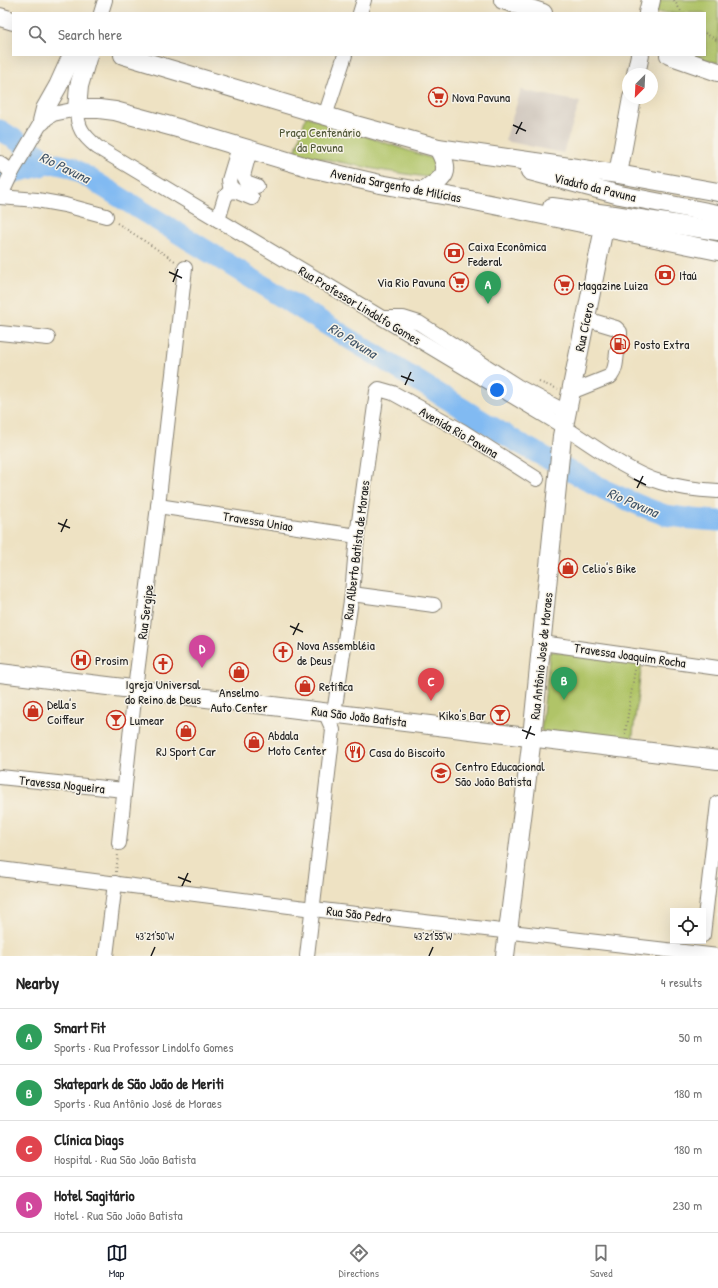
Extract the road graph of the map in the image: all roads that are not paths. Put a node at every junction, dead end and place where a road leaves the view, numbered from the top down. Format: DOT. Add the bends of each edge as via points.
graph roads {
  1 [pos="105,0"];
  2 [pos="364,0"];
  3 [pos="503,0"];
  4 [pos="651,0"];
  5 [pos="101,12"];
  6 [pos="360,12"];
  7 [pos="540,12"];
  8 [pos="648,12"];
  9 [pos="0,17"];
  10 [pos="12,21"];
  11 [pos="72,56"];
  12 [pos="88,56"];
  13 [pos="125,56"];
  14 [pos="346,56"];
  15 [pos="640,56"];
  16 [pos="672,56"];
  17 [pos="637,68"];
  18 [pos="718,72"];
  19 [pos="631,104"];
  20 [pos="77,109"];
  21 [pos="325,116"];
  22 [pos="42,121"];
  23 [pos="245,148"];
  24 [pos="438,148"];
  25 [pos="474,153"];
  26 [pos="8,167"];
  27 [pos="618,174"];
  28 [pos="235,191"];
  29 [pos="423,192"];
  30 [pos="718,192"];
  31 [pos="0,197"];
  32 [pos="470,200"];
  33 [pos="718,214"];
  34 [pos="106,216"];
  35 [pos="218,220"];
  36 [pos="609,222"];
  37 [pos="718,231"];
  38 [pos="718,251"];
  39 [pos="186,268"];
  40 [pos="586,319"];
  41 [pos="0,333"];
  42 [pos="620,336"];
  43 [pos="48,338"];
  44 [pos="617,352"];
  45 [pos="379,389"];
  46 [pos="571,392"];
  47 [pos="564,426"];
  48 [pos="537,479"];
  49 [pos="718,491"];
  50 [pos="158,506"];
  51 [pos="357,536"];
  52 [pos="352,594"];
  53 [pos="434,605"];
  54 [pos="542,643"];
  55 [pos="718,668"];
  56 [pos="0,672"];
  57 [pos="135,689"];
  58 [pos="335,717"];
  59 [pos="532,737"];
  60 [pos="718,760"];
  61 [pos="0,777"];
  62 [pos="124,790"];
  63 [pos="718,803"];
  64 [pos="119,843"];
  65 [pos="0,869"];
  66 [pos="115,883"];
  67 [pos="313,909"];
  68 [pos="706,909"];
  69 [pos="508,931"];
  70 [pos="701,951"];
  71 [pos="106,956"];
  72 [pos="306,956"];
  73 [pos="505,956"];
  74 [pos="718,956"];
  1 -- 5 [label="street"];
  2 -- 6 [label="street"];
  3 -- 7 [label="main road"];
  4 -- 8 [label="main road"];
  9 -- 10 [label="main road"];
  11 -- 22 [label="main road" via="45,108"];
  12 -- 20 [label="main road, Rua Professor Lindolfo Gomes" via="79,86"];
  13 -- 21 [label="main road"];
  14 -- 21 [label="street"];
  15 -- 17 [label="main road"];
  16 -- 18 [label="main road"];
  19 -- 27 [label="main road"];
  20 -- 22 [label="street" via="53,114"];
  20 -- 23 [label="main road, Avenida Sargento de Milícias" via="115,111"];
  20 -- 35 [label="street, Rua Professor Lindolfo Gomes" via="81,131 97,146"];
  21 -- 24 [label="main road"];
  22 -- 26 [label="street"];
  23 -- 28 [label="street" via="229,180"];
  23 -- 28 [label="street" via="243,176 254,192"];
  23 -- 29 [label="main road, Avenida Sargento de Milícias" via="311,168"];
  24 -- 25 [label="main road"];
  24 -- 29 [label="main road" via="444,161 445,174 440,181"];
  25 -- 27 [label="main road"];
  25 -- 33 [label="main road, Viaduto da Pavuna" via="620,195"];
  26 -- 31 [label="street"];
  27 -- 30 [label="main road"];
  28 -- 35 [label="street" via="227,194"];
  29 -- 32 [label="main road, Avenida Sargento de Milícias"];
  31 -- 34 [label="street" via="65,205"];
  32 -- 36 [label="main road, Viaduto da Pavuna" via="527,204"];
  35 -- 47 [label="street, Rua Professor Lindolfo Gomes"];
  36 -- 37 [label="main road, Viaduto da Pavuna"];
  36 -- 38 [label="main road"];
  36 -- 40 [label="main road, Rua Cícero"];
  39 -- 50 [label="street, Rua Sergipe"];
  40 -- 42 [label="street" via="616,328"];
  40 -- 46 [label="main road, Rua Cícero"];
  41 -- 43 [label="street"];
  44 -- 46 [label="street" via="611,376"];
  45 -- 48 [label="street, Avenida Rio Pavuna" via="393,393 462,432"];
  45 -- 51 [label="street, Rua Alberto Batista de Moraes" via="375,394"];
  46 -- 47 [label="main road, Rua Cícero"];
  47 -- 49 [label="street, Rua Professor Lindolfo Gomes" via="643,475 673,485"];
  47 -- 54 [label="main road, Rua Antônio José de Moraes"];
  50 -- 51 [label="street, Travessa Uniao"];
  50 -- 57 [label="street, Rua Sergipe"];
  51 -- 52 [label="street, Rua Alberto Batista de Moraes"];
  52 -- 53 [label="street"];
  52 -- 58 [label="street, Rua Alberto Batista de Moraes"];
  54 -- 55 [label="street, Travessa Joaquim Rocha"];
  54 -- 59 [label="main road, Rua Antônio José de Moraes"];
  56 -- 57 [label="main road, Rua São João Batista"];
  57 -- 58 [label="main road, Rua São João Batista"];
  57 -- 62 [label="street, Rua Sergipe"];
  58 -- 59 [label="main road, Rua São João Batista"];
  58 -- 67 [label="street, Rua Alberto Batista de Moraes"];
  59 -- 60 [label="main road, Rua São João Batista"];
  59 -- 69 [label="main road, Rua Antônio José de Moraes"];
  61 -- 62 [label="street, Travessa Nogueira"];
  62 -- 64 [label="street, Rua Sergipe"];
  63 -- 68 [label="street"];
  65 -- 66 [label="street, Rua São Pedro"];
  66 -- 67 [label="street, Rua São Pedro"];
  66 -- 71 [label="street"];
  67 -- 69 [label="street, Rua São Pedro"];
  67 -- 72 [label="street, Rua Alberto Batista de Moraes"];
  69 -- 70 [label="street, Rua São Pedro"];
  69 -- 73 [label="main road, Rua Antônio José de Moraes"];
  70 -- 74 [label="street, Rua São Pedro"];
}
